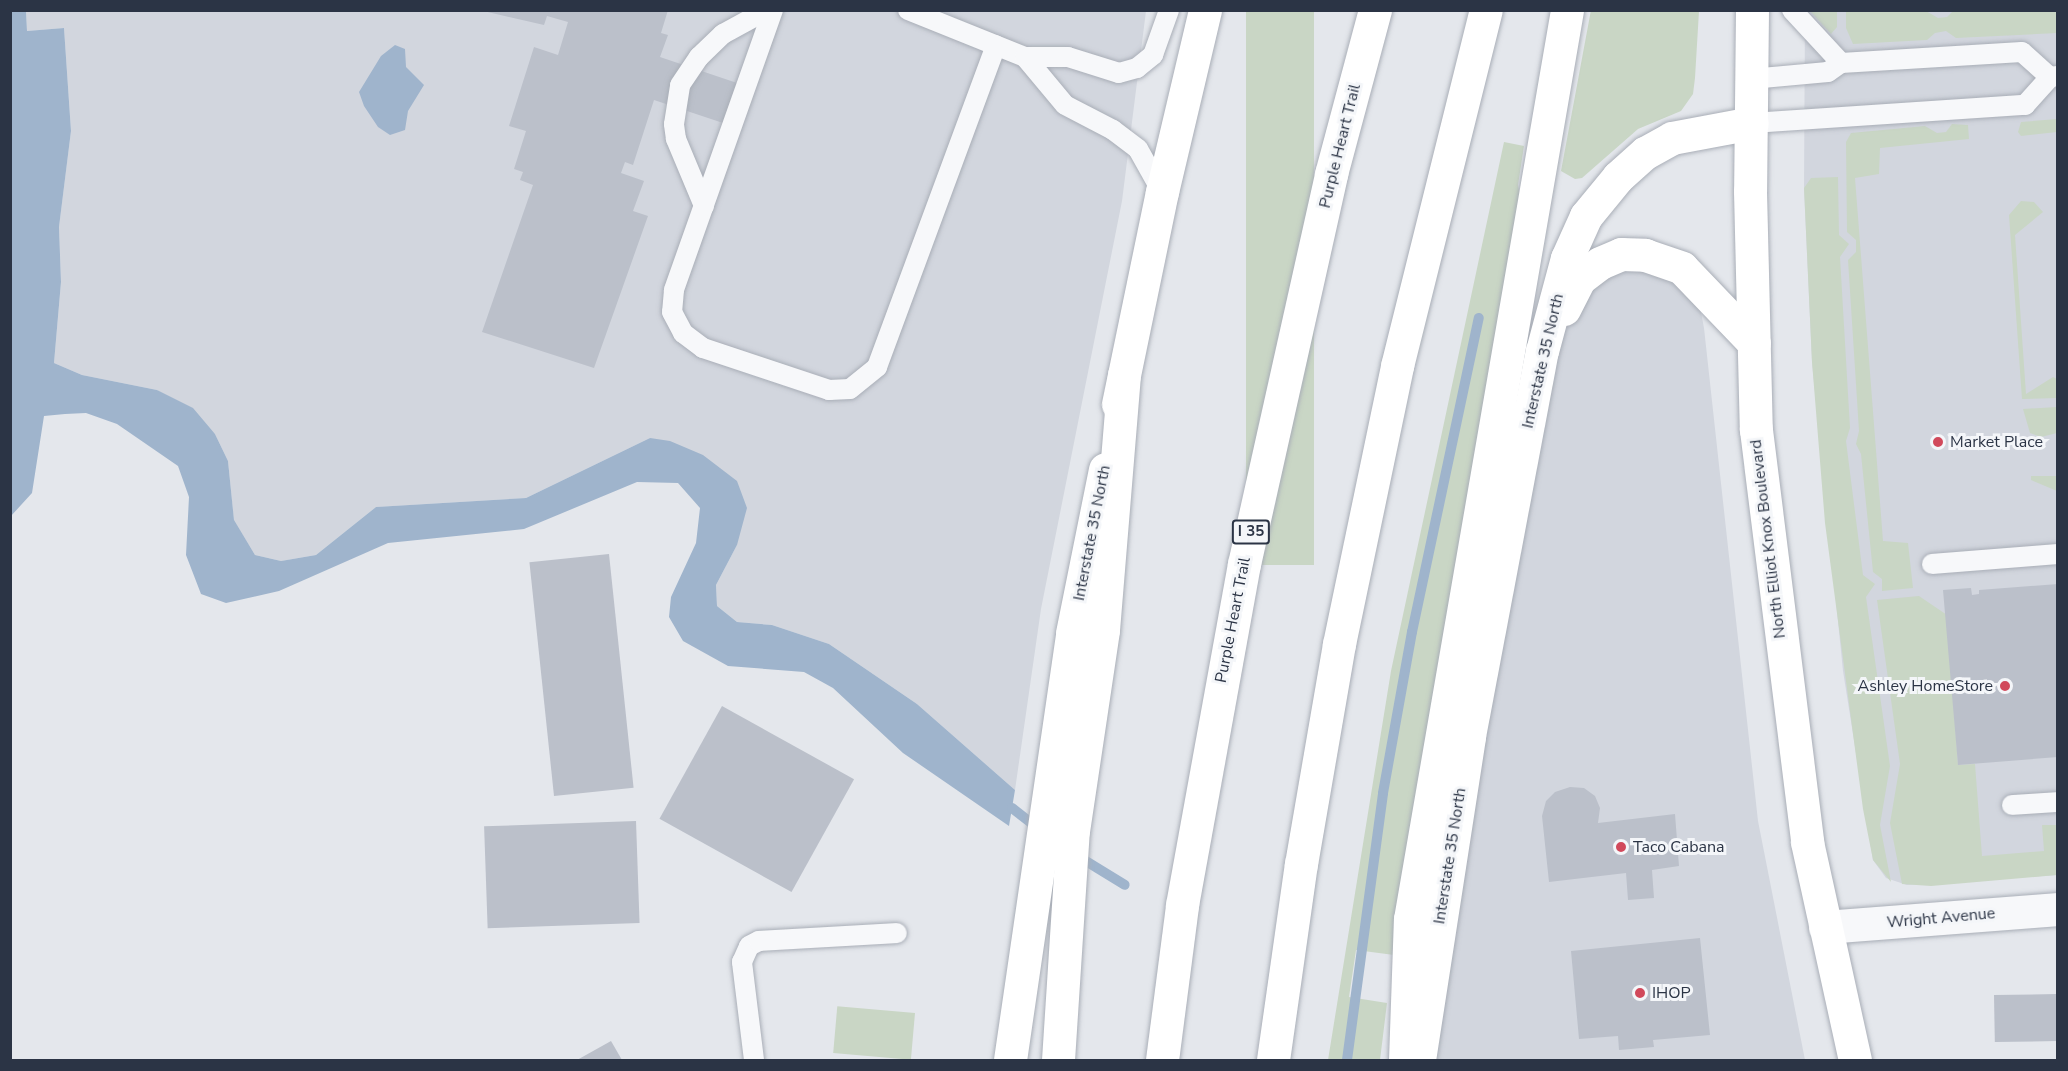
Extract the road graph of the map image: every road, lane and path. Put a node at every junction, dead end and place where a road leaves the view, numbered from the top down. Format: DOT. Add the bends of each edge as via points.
graph roads {
  1 [pos="767,10"];
  2 [pos="773,10"];
  3 [pos="908,10"];
  4 [pos="1169,10"];
  5 [pos="1205,10"];
  6 [pos="1375,10"];
  7 [pos="1486,10"];
  8 [pos="1567,10"];
  9 [pos="1752,10"];
  10 [pos="1792,10"];
  11 [pos="996,45"];
  12 [pos="1025,57"];
  13 [pos="1841,63"];
  14 [pos="2054,77"];
  15 [pos="1751,79"];
  16 [pos="1752,123"];
  17 [pos="1161,192"];
  18 [pos="704,206"];
  19 [pos="1754,343"];
  20 [pos="1542,351"];
  21 [pos="2058,554"];
  22 [pos="1932,564"];
  23 [pos="1088,632"];
  24 [pos="2058,802"];
  25 [pos="2012,806"];
  26 [pos="2058,909"];
  27 [pos="1825,927"];
  28 [pos="897,933"];
  29 [pos="754,1060"];
  30 [pos="1010,1060"];
  31 [pos="1058,1060"];
  32 [pos="1162,1060"];
  33 [pos="1273,1060"];
  34 [pos="1405,1060"];
  35 [pos="1419,1060"];
  36 [pos="1855,1060"];
  1 -- 18 [label="lane" via="723,34 699,57 680,85 674,124 676,139"];
  2 -- 18 [label="lane"];
  3 -- 11 [label="lane"];
  4 -- 12 [label="lane" via="1154,55 1128,72 1108,72 1068,57"];
  5 -- 17 [label="main road"];
  6 -- 32 [label="main road, Purple Heart Trail / I 35" via="1331,174 1244,564 1182,905"];
  7 -- 33 [label="main road" via="1397,366 1340,644 1301,864"];
  8 -- 34 [label="main road" via="1410,919"];
  9 -- 15 [label="main road, North Elliot Knox Boulevard"];
  10 -- 13 [label="lane"];
  11 -- 12 [label="lane"];
  11 -- 18 [label="lane" via="882,357 861,382 850,388 829,390 703,348 683,333 676,324 672,301"];
  12 -- 17 [label="lane" via="1065,105 1113,130 1138,149"];
  13 -- 14 [label="lane" via="2022,52"];
  13 -- 15 [label="lane" via="1827,72"];
  14 -- 16 [label="lane" via="2025,105"];
  15 -- 16 [label="main road, North Elliot Knox Boulevard"];
  16 -- 19 [label="main road, North Elliot Knox Boulevard"];
  16 -- 20 [label="main road, Interstate 35 North" via="1672,138 1645,153 1618,177 1586,216 1567,258"];
  17 -- 23 [label="main road" via="1124,375"];
  19 -- 20 [label="main road" via="1682,268 1654,256 1621,254 1600,263 1579,279"];
  19 -- 27 [label="main road, North Elliot Knox Boulevard" via="1756,430 1791,733 1807,842"];
  20 -- 35 [label="main road, Interstate 35 North" via="1469,736"];
  21 -- 22 [label="lane"];
  23 -- 30 [label="main road" via="1029,911"];
  23 -- 31 [label="main road"];
  24 -- 25 [label="lane"];
  26 -- 27 [label="street, Wright Avenue"];
  27 -- 36 [label="main road, North Elliot Knox Boulevard"];
  28 -- 29 [label="lane" via="759,941 749,946 742,962"];
}
